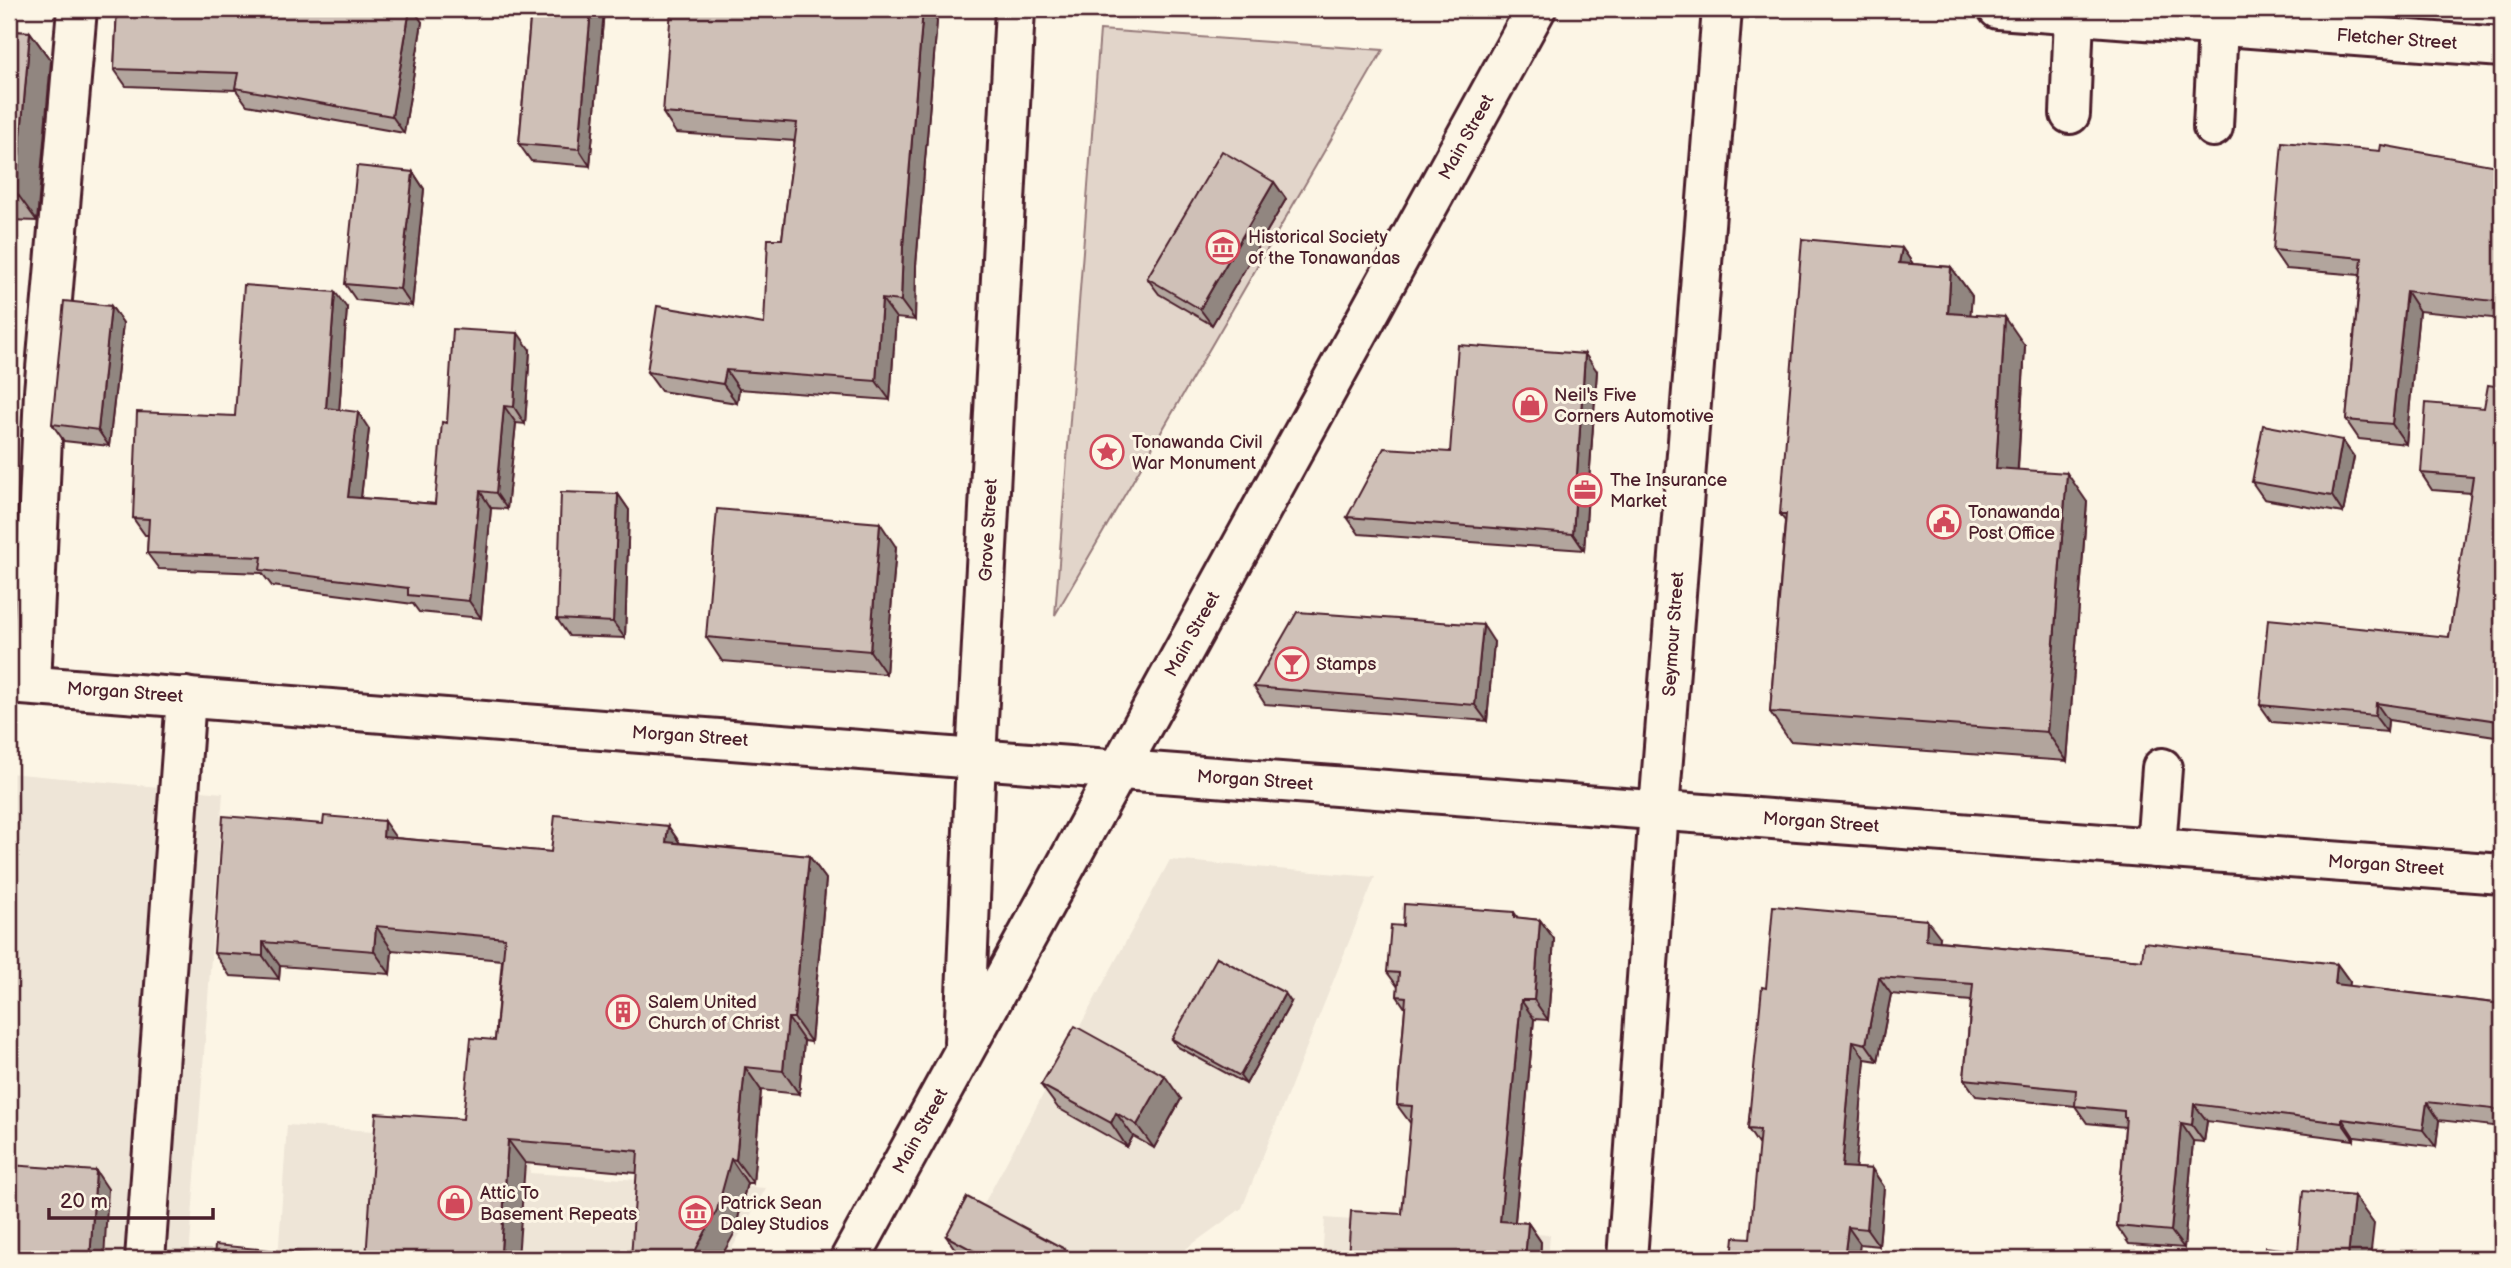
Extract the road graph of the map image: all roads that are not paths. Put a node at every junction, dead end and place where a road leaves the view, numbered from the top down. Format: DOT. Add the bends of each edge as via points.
graph roads {
  1 [pos="76,9"];
  2 [pos="1015,9"];
  3 [pos="1536,9"];
  4 [pos="1722,9"];
  5 [pos="1998,9"];
  6 [pos="2074,16"];
  7 [pos="2218,26"];
  8 [pos="2502,47"];
  9 [pos="2070,114"];
  10 [pos="2213,127"];
  11 [pos="20,684"];
  12 [pos="186,697"];
  13 [pos="976,759"];
  14 [pos="2162,768"];
  15 [pos="1118,769"];
  16 [pos="1659,810"];
  17 [pos="2156,848"];
  18 [pos="2502,874"];
  19 [pos="964,1051"];
  20 [pos="145,1259"];
  21 [pos="850,1259"];
  22 [pos="1627,1259"];
  1 -- 11 [label="street"];
  2 -- 13 [label="street, Grove Street"];
  3 -- 15 [label="street, Main Street"];
  4 -- 16 [label="street, Seymour Street"];
  5 -- 6 [label="street, Fletcher Street"];
  6 -- 7 [label="street, Fletcher Street"];
  6 -- 9 [label="street"];
  7 -- 8 [label="street, Fletcher Street"];
  7 -- 10 [label="street"];
  11 -- 12 [label="street, Morgan Street"];
  12 -- 13 [label="street, Morgan Street"];
  12 -- 20 [label="street"];
  13 -- 15 [label="street, Morgan Street"];
  13 -- 19 [label="street, Grove Street"];
  14 -- 17 [label="street"];
  15 -- 16 [label="street, Morgan Street"];
  15 -- 19 [label="street, Main Street"];
  16 -- 17 [label="street, Morgan Street"];
  16 -- 22 [label="street, Seymour Street"];
  17 -- 18 [label="street, Morgan Street"];
  19 -- 21 [label="street, Main Street"];
}
